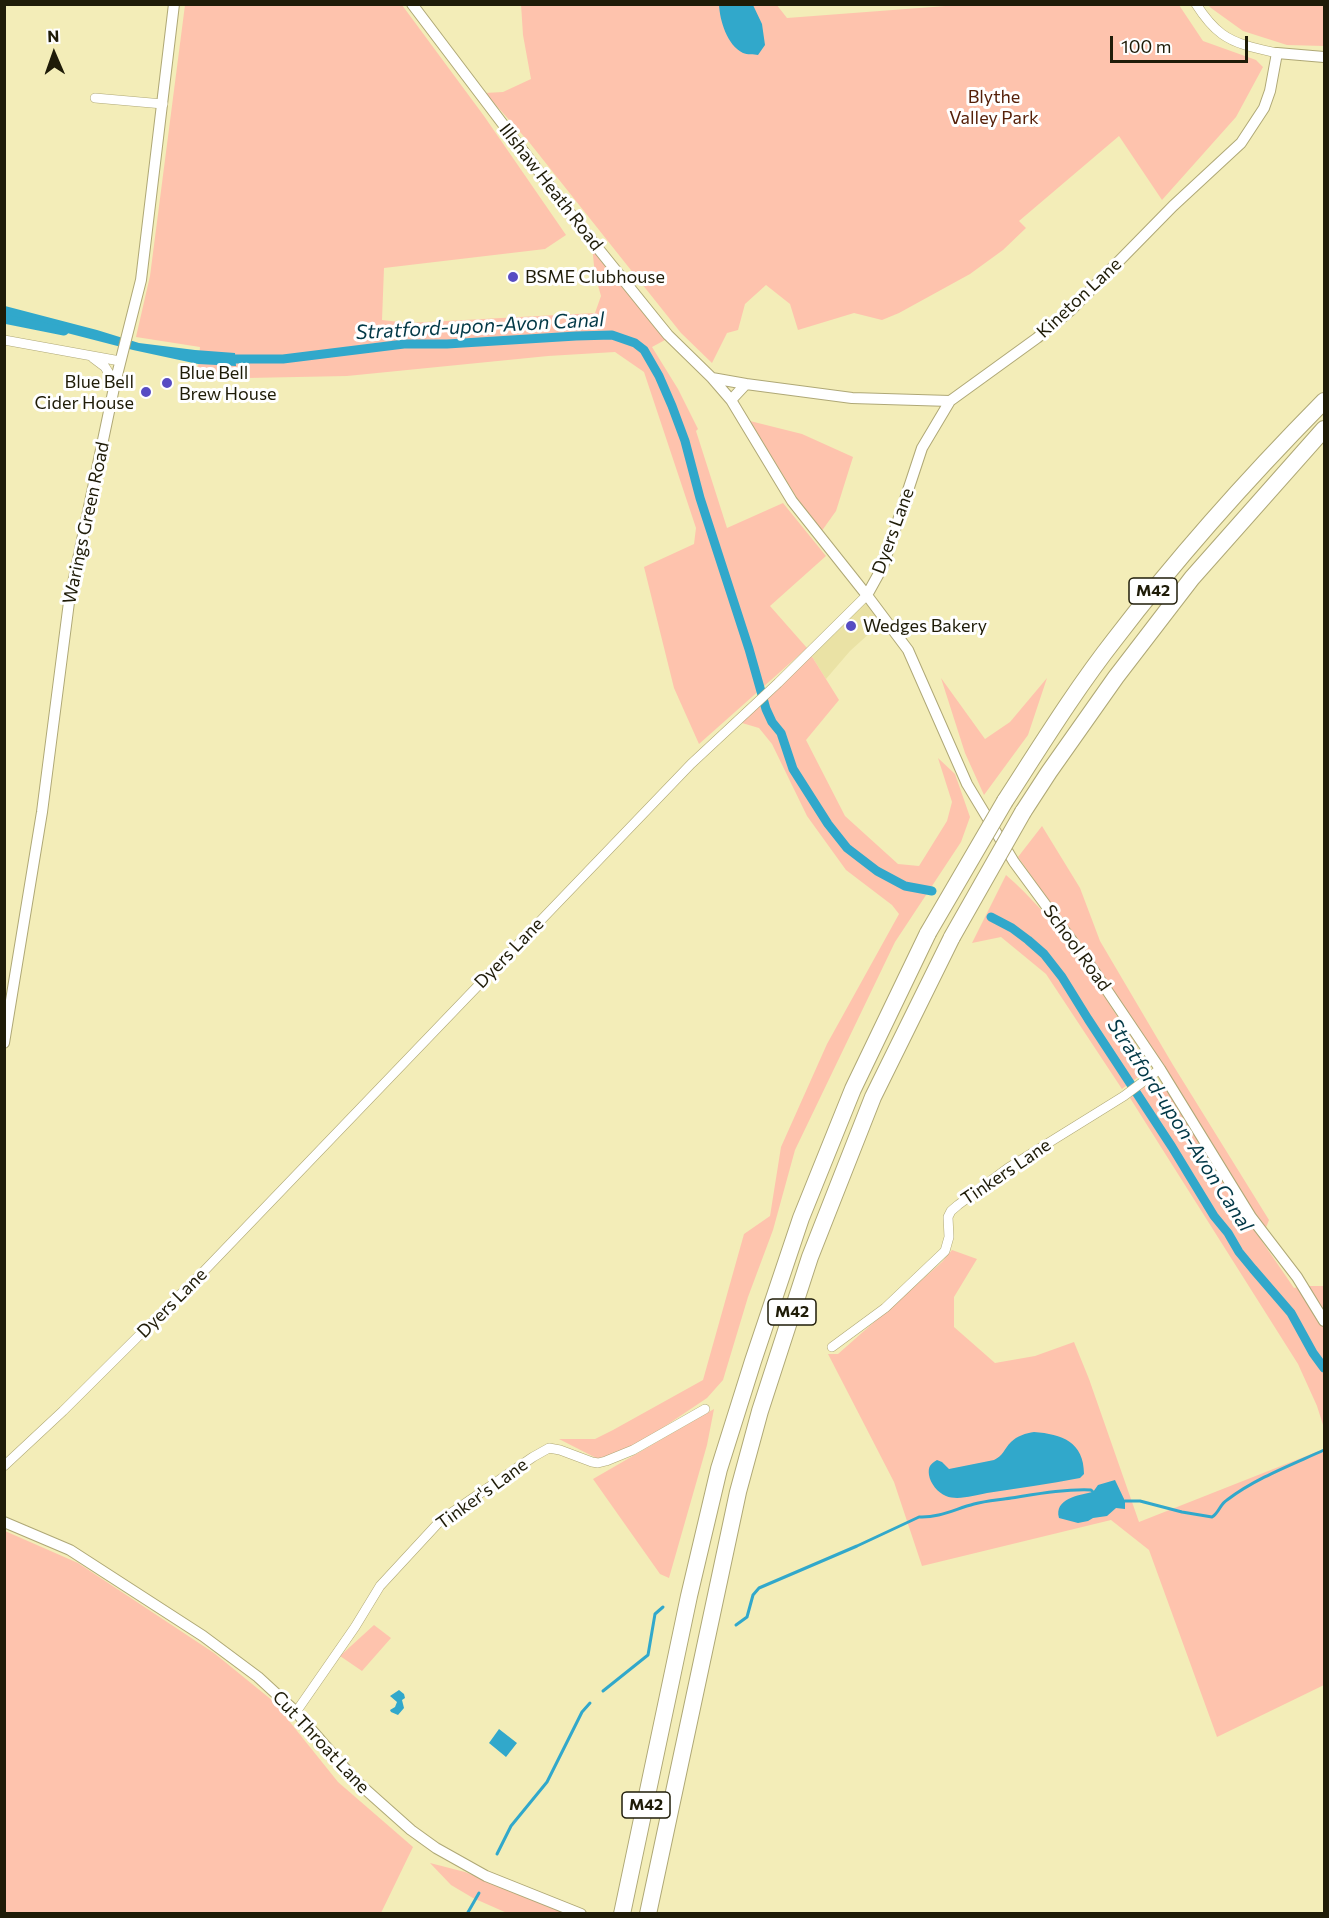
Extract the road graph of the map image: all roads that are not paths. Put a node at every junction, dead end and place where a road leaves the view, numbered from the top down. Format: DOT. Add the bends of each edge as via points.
graph roads {
  1 [pos="174,4"];
  2 [pos="412,4"];
  3 [pos="1196,4"];
  4 [pos="1277,53"];
  5 [pos="1324,57"];
  6 [pos="95,98"];
  7 [pos="163,104"];
  8 [pos="4,340"];
  9 [pos="122,356"];
  10 [pos="92,357"];
  11 [pos="712,378"];
  12 [pos="115,383"];
  13 [pos="746,384"];
  14 [pos="731,400"];
  15 [pos="1324,400"];
  16 [pos="950,401"];
  17 [pos="1324,429"];
  18 [pos="867,595"];
  19 [pos="4,1043"];
  20 [pos="1160,1069"];
  21 [pos="1324,1321"];
  22 [pos="832,1347"];
  23 [pos="705,1409"];
  24 [pos="4,1466"];
  25 [pos="4,1522"];
  26 [pos="296,1712"];
  27 [pos="581,1914"];
  28 [pos="622,1914"];
  29 [pos="648,1914"];
  1 -- 7 [label="street, Warings Green Road"];
  2 -- 11 [label="street, Illshaw Heath Road" via="580,226 668,335"];
  3 -- 4 [label="street" via="1222,35"];
  4 -- 5 [label="street"];
  4 -- 16 [label="street, Kineton Lane" via="1264,108 1241,143 1071,310"];
  6 -- 7 [label="street"];
  7 -- 9 [label="street, Warings Green Road" via="141,280"];
  8 -- 10 [label="street"];
  9 -- 10 [label="street"];
  9 -- 12 [label="street, Warings Green Road"];
  10 -- 12 [label="street" via="105,367"];
  11 -- 13 [label="street"];
  11 -- 14 [label="street, Illshaw Heath Road"];
  12 -- 19 [label="street, Warings Green Road" via="69,602 42,812"];
  13 -- 14 [label="street"];
  13 -- 16 [label="street" via="852,398"];
  14 -- 18 [label="street, Illshaw Heath Road" via="792,501"];
  15 -- 28 [label="highway, M42, bridge" via="1250,477 1113,640 1005,801 928,933 853,1089 801,1218 720,1469"];
  16 -- 18 [label="street, Dyers Lane" via="922,448 883,566"];
  17 -- 29 [label="highway, M42, bridge" via="1192,578 1049,772 952,937 873,1097 810,1257 760,1411 738,1492"];
  18 -- 20 [label="street, School Road" via="908,650 967,784 1014,862"];
  18 -- 24 [label="street, Dyers Lane" via="691,764 204,1271"];
  20 -- 21 [label="street, School Road" via="1251,1217 1297,1277"];
  20 -- 22 [label="street, Tinkers Lane" via="958,1205 948,1217 945,1251 885,1308"];
  23 -- 26 [label="street, Tinker's Lane" via="633,1450 598,1463 549,1448 441,1520 380,1586"];
  25 -- 26 [label="street, Cut Throat Lane" via="70,1551 203,1636 258,1677"];
  26 -- 27 [label="street, Cut Throat Lane" via="356,1781 436,1848 486,1876"];
}
